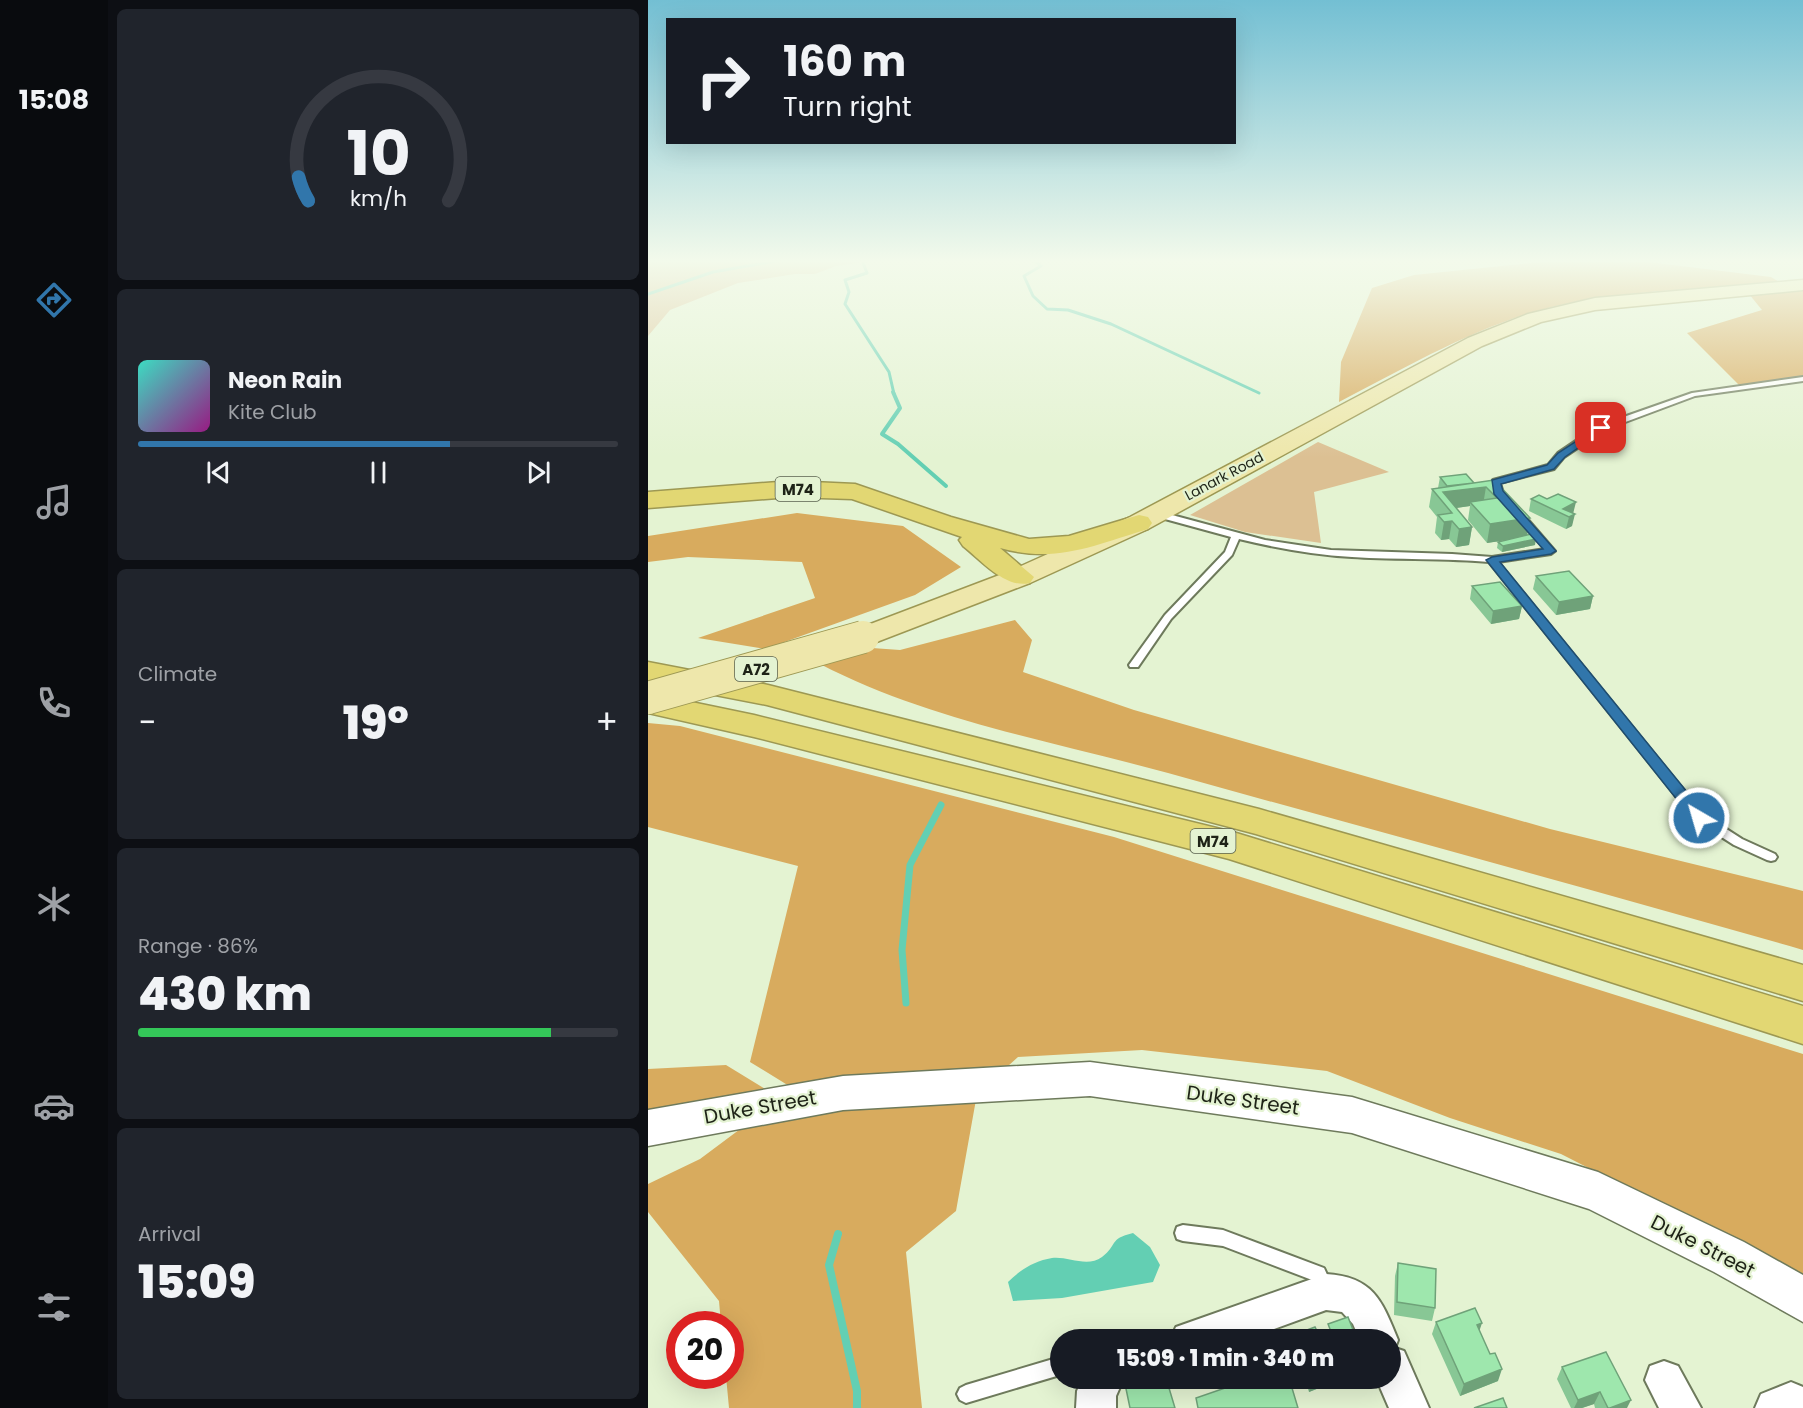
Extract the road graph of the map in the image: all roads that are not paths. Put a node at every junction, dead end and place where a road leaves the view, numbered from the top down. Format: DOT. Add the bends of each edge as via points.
graph roads {
  1 [pos="1516,326"];
  2 [pos="1803,380"];
  3 [pos="648,500"];
  4 [pos="1506,500"];
  5 [pos="1513,508"];
  6 [pos="1148,519"];
  7 [pos="942,523"];
  8 [pos="1236,537"];
  9 [pos="1492,560"];
  10 [pos="1020,577"];
  11 [pos="1134,665"];
  12 [pos="648,672"];
  13 [pos="648,700"];
  14 [pos="1771,857"];
  15 [pos="1803,983"];
  16 [pos="1803,1025"];
  17 [pos="648,1128"];
  18 [pos="1183,1233"];
  19 [pos="1326,1292"];
  20 [pos="1803,1300"];
  21 [pos="1220,1329"];
  22 [pos="1374,1329"];
  23 [pos="1050,1369"];
  24 [pos="1401,1389"];
  25 [pos="966,1394"];
  26 [pos="1409,1408"];
  1 -- 6 [label="main road, Lanark Road / A72" via="1475,342"];
  2 -- 4 [label="lane" via="1694,394 1601,428 1561,455 1551,467 1496,482 1498,492"];
  3 -- 7 [label="highway, M74" via="822,489 855,492"];
  5 -- 9 [label="lane" via="1551,551"];
  6 -- 7 [label="highway, M74" via="1098,538 1050,547 1005,542"];
  6 -- 8 [label="lane"];
  6 -- 10 [label="main road, Lanark Road / A72"];
  7 -- 10 [label="highway, M74" via="981,544"];
  8 -- 9 [label="lane" via="1333,553 1448,555"];
  8 -- 11 [label="lane" via="1229,553 1168,617"];
  9 -- 14 [label="lane" via="1699,818"];
  10 -- 13 [label="main road, Lanark Road / A72, bridge" via="863,637"];
  12 -- 15 [label="highway, M74" via="768,695 1258,822"];
  13 -- 16 [label="highway, M74" via="1233,846"];
  17 -- 20 [label="street, Duke Street" via="843,1093 1090,1079 1353,1115 1598,1192 1729,1257"];
  18 -- 19 [label="lane" via="1223,1238 1318,1274"];
  19 -- 21 [label="street"];
  19 -- 22 [label="street" via="1344,1292 1354,1297 1366,1310"];
  23 -- 25 [label="lane"];
  24 -- 26 [label="street"];
}
